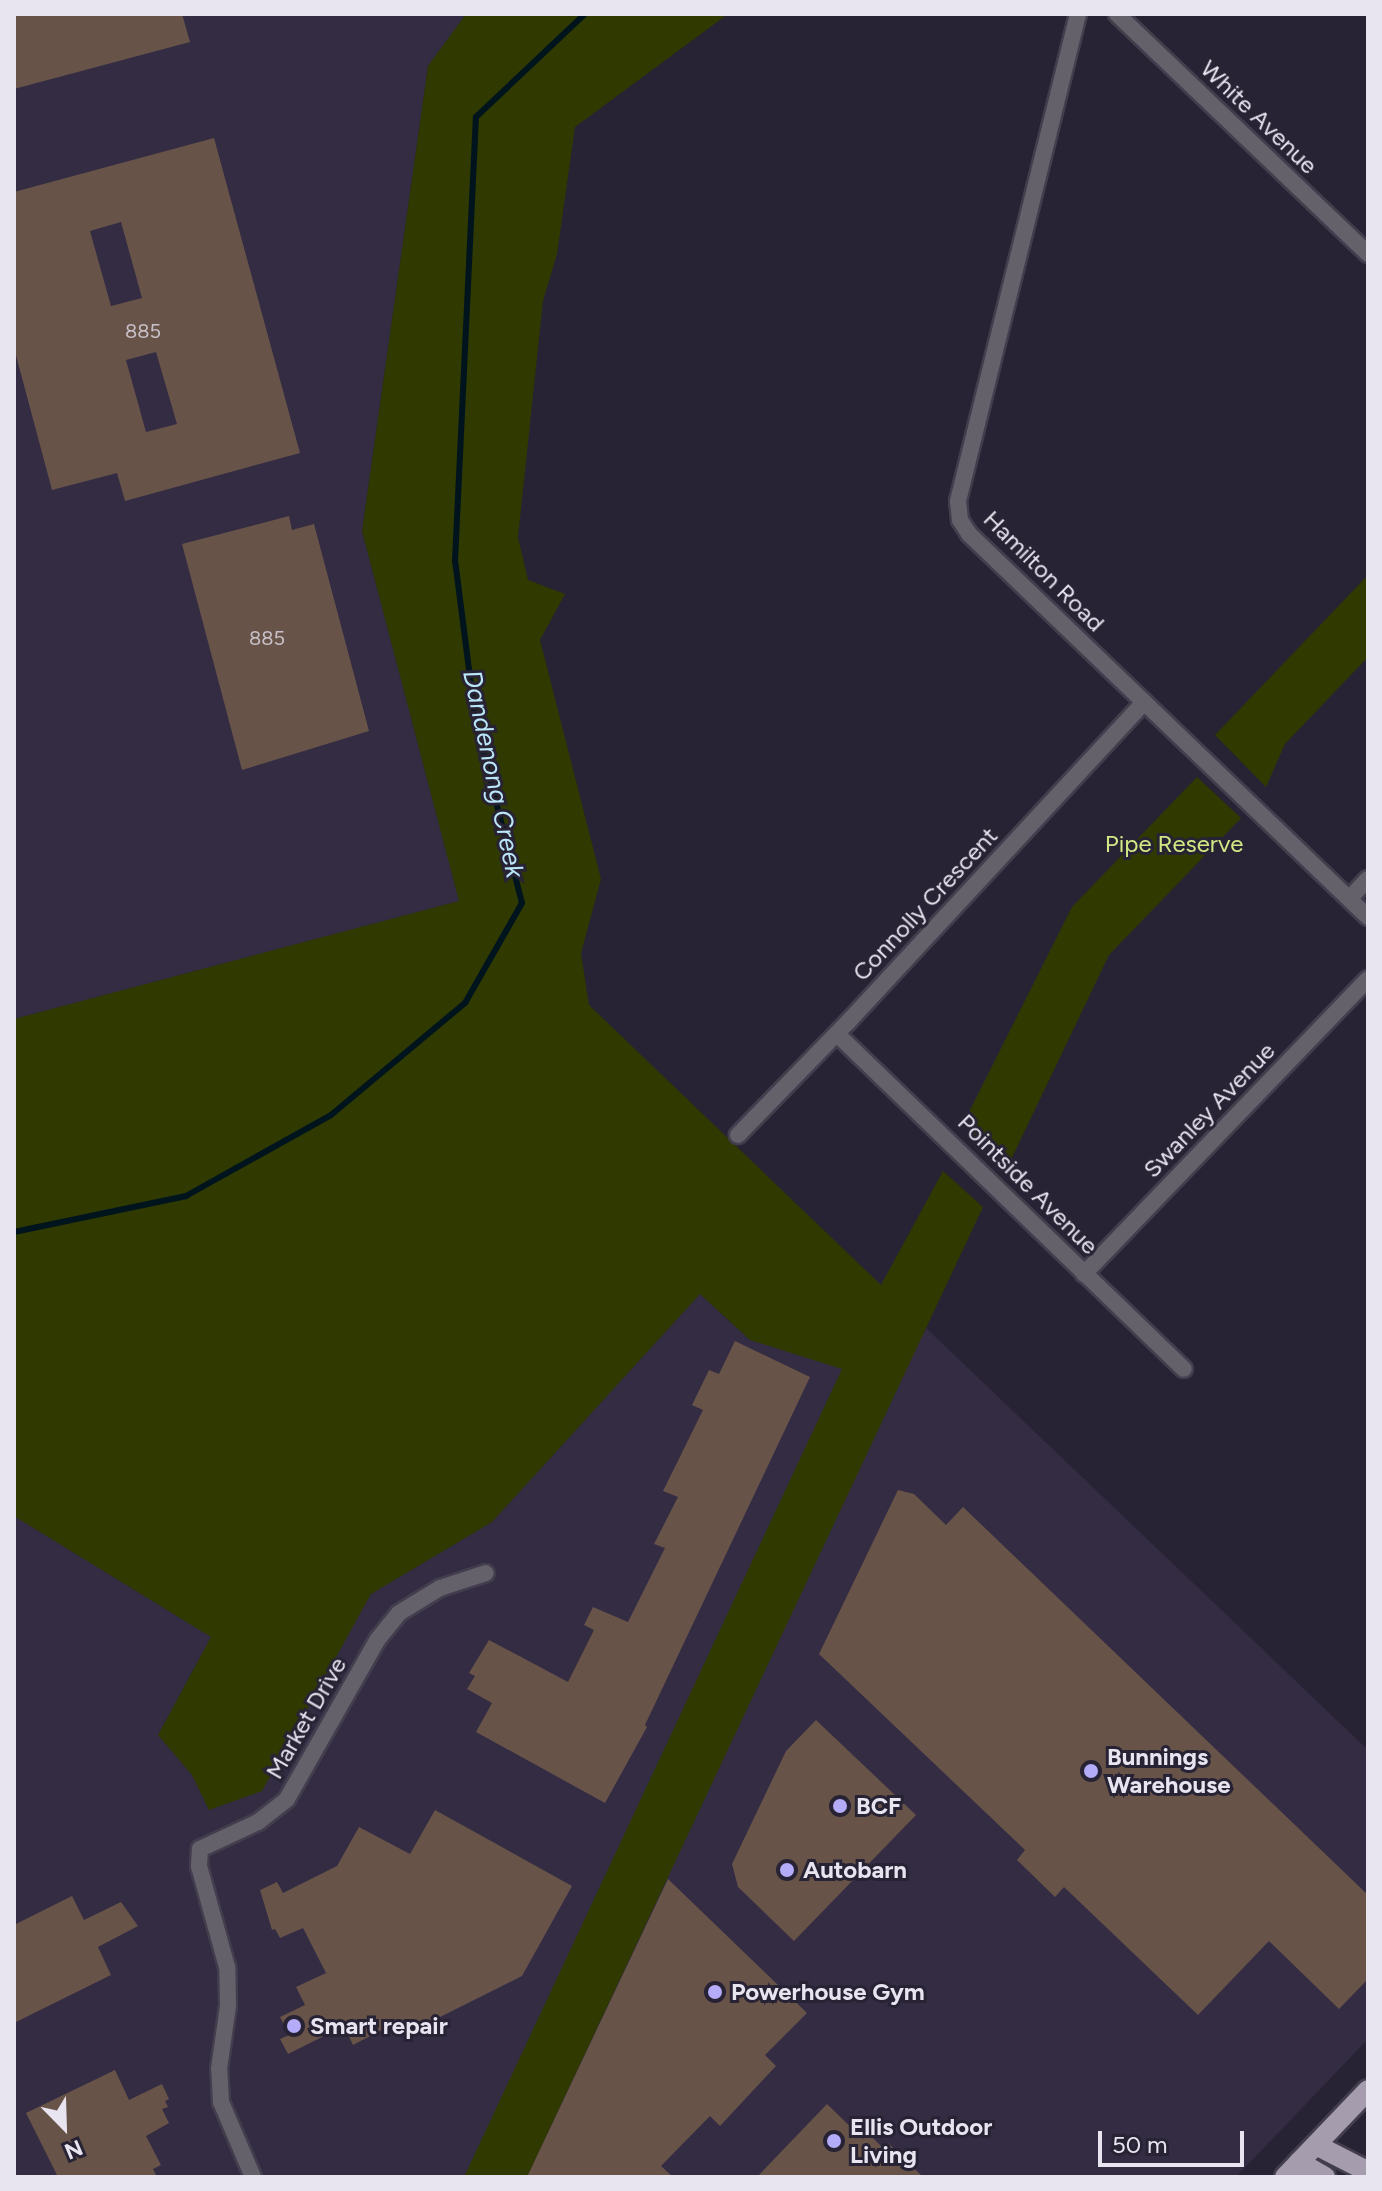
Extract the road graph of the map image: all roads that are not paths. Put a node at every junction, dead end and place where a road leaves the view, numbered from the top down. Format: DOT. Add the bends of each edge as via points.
graph roads {
  1 [pos="1078,14"];
  2 [pos="1117,14"];
  3 [pos="1368,254"];
  4 [pos="1144,702"];
  5 [pos="1368,879"];
  6 [pos="1350,898"];
  7 [pos="1368,917"];
  8 [pos="1368,979"];
  9 [pos="837,1034"];
  10 [pos="738,1135"];
  11 [pos="1084,1274"];
  12 [pos="1184,1369"];
  13 [pos="486,1573"];
  14 [pos="1368,2090"];
  15 [pos="1316,2145"];
  16 [pos="1360,2168"];
  17 [pos="1292,2170"];
  18 [pos="253,2177"];
  19 [pos="1325,2177"];
  1 -- 4 [label="street, Hamilton Road" via="958,501 960,520 969,534"];
  2 -- 3 [label="street, White Avenue"];
  4 -- 6 [label="street, Hamilton Road"];
  4 -- 9 [label="street, Connolly Crescent"];
  5 -- 6 [label="street"];
  6 -- 7 [label="street, Hamilton Road"];
  8 -- 11 [label="street, Swanley Avenue"];
  9 -- 10 [label="street, Connolly Crescent"];
  9 -- 11 [label="street, Pointside Avenue"];
  11 -- 12 [label="street, Pointside Avenue"];
  13 -- 18 [label="street, Market Drive" via="440,1588 399,1613 378,1639 283,1803 198,1853 227,1967 221,2102"];
  14 -- 15 [label="main road"];
  15 -- 16 [label="main road"];
  15 -- 17 [label="main road"];
  17 -- 19 [label="main road"];
}
